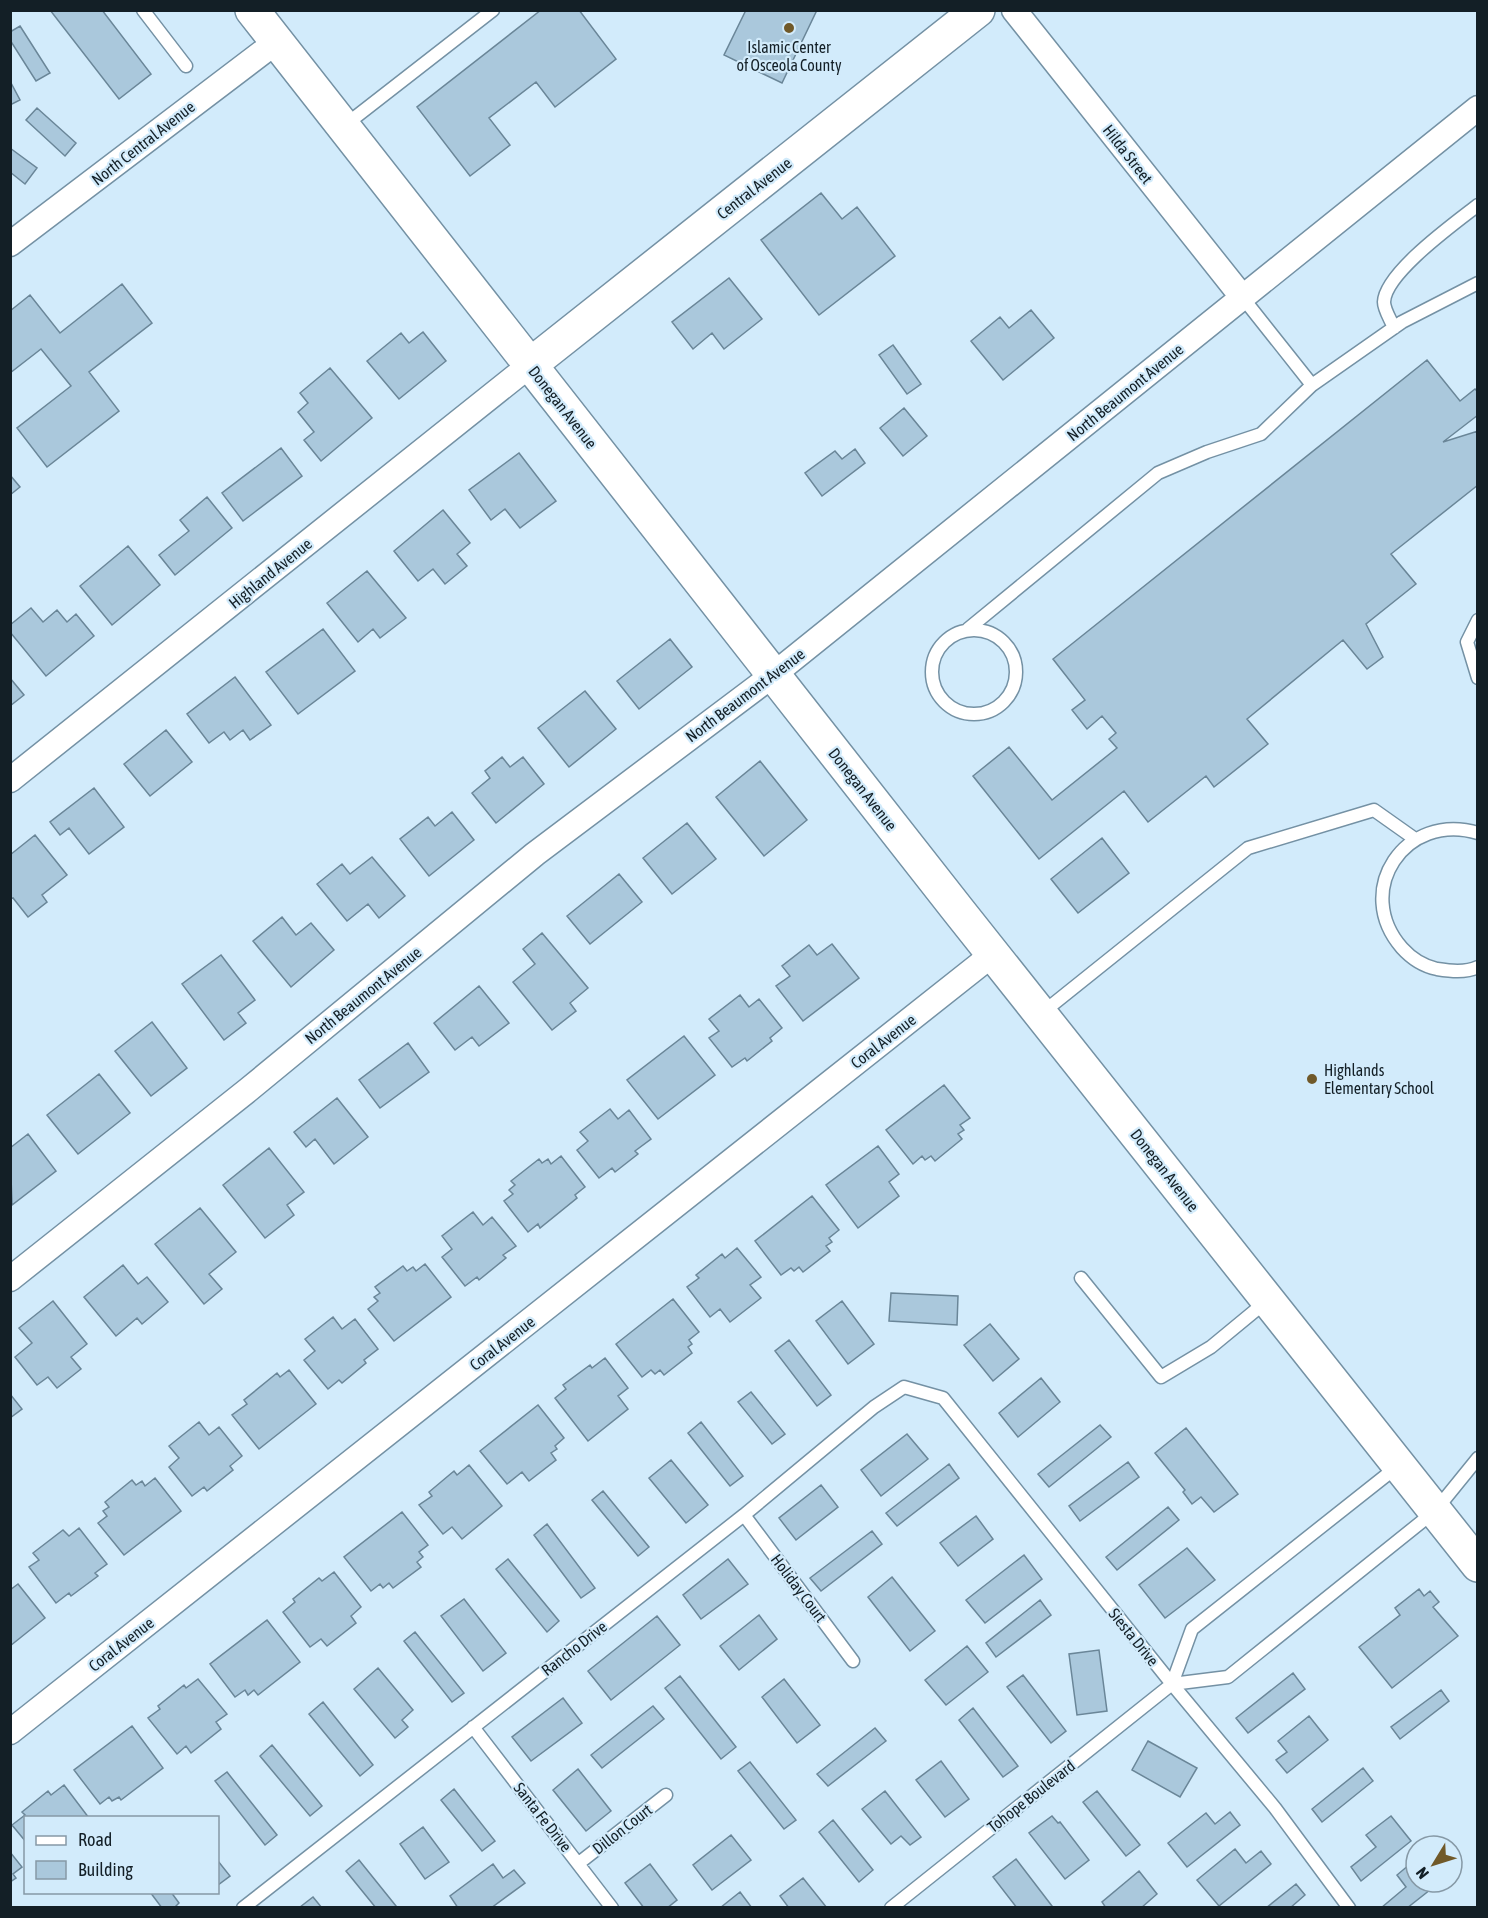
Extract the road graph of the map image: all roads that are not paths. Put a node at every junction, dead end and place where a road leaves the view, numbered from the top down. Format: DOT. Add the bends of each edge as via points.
graph roads {
  1 [pos="143,10"];
  2 [pos="252,10"];
  3 [pos="493,10"];
  4 [pos="978,10"];
  5 [pos="1014,10"];
  6 [pos="276,42"];
  7 [pos="186,66"];
  8 [pos="1478,108"];
  9 [pos="343,127"];
  10 [pos="1478,205"];
  11 [pos="10,244"];
  12 [pos="1478,282"];
  13 [pos="1243,298"];
  14 [pos="1394,328"];
  15 [pos="530,365"];
  16 [pos="1312,385"];
  17 [pos="1478,620"];
  18 [pos="968,629"];
  19 [pos="773,675"];
  20 [pos="1478,678"];
  21 [pos="10,780"];
  22 [pos="1478,833"];
  23 [pos="1415,839"];
  24 [pos="993,954"];
  25 [pos="1478,967"];
  26 [pos="1041,1014"];
  27 [pos="1081,1278"];
  28 [pos="10,1279"];
  29 [pos="1268,1300"];
  30 [pos="904,1388"];
  31 [pos="1478,1458"];
  32 [pos="1399,1466"];
  33 [pos="1435,1511"];
  34 [pos="744,1515"];
  35 [pos="1478,1565"];
  36 [pos="853,1661"];
  37 [pos="1172,1684"];
  38 [pos="473,1727"];
  39 [pos="10,1732"];
  40 [pos="666,1795"];
  41 [pos="579,1863"];
  42 [pos="243,1908"];
  43 [pos="612,1908"];
  44 [pos="891,1908"];
  45 [pos="1349,1908"];
  1 -- 7 [label="lane"];
  2 -- 6 [label="street, Donegan Avenue"];
  3 -- 9 [label="lane"];
  4 -- 15 [label="street, Central Avenue"];
  5 -- 13 [label="street, Hilda Street"];
  6 -- 9 [label="street, Donegan Avenue"];
  6 -- 11 [label="street, North Central Avenue"];
  8 -- 13 [label="street, North Beaumont Avenue"];
  9 -- 15 [label="street, Donegan Avenue"];
  10 -- 14 [label="lane" via="1410,261 1386,292 1384,304"];
  12 -- 14 [label="lane"];
  13 -- 16 [label="lane"];
  13 -- 19 [label="street, North Beaumont Avenue"];
  14 -- 16 [label="lane"];
  15 -- 19 [label="street, Donegan Avenue"];
  15 -- 21 [label="street, Highland Avenue"];
  16 -- 18 [label="lane" via="1261,434 1158,473"];
  17 -- 20 [label="lane" via="1467,642"];
  18 -- 18 [label="lane" via="945,641 937,652 932,678 945,702 956,710 983,713 1007,698 1015,686 1017,671 1007,644 996,635"];
  19 -- 24 [label="street, Donegan Avenue"];
  19 -- 28 [label="street, North Beaumont Avenue" via="535,854 257,1083"];
  22 -- 23 [label="lane" via="1462,828 1438,830"];
  23 -- 25 [label="lane" via="1398,854 1387,873 1382,895 1385,918 1394,939 1428,967 1450,971"];
  23 -- 26 [label="lane" via="1374,810 1248,848"];
  24 -- 26 [label="street, Donegan Avenue"];
  24 -- 39 [label="street, Coral Avenue"];
  26 -- 29 [label="street, Donegan Avenue"];
  27 -- 29 [label="lane" via="1161,1377 1211,1347"];
  29 -- 32 [label="street, Donegan Avenue"];
  30 -- 34 [label="lane, Rancho Drive" via="874,1407"];
  30 -- 37 [label="lane, Siesta Drive" via="943,1398"];
  31 -- 33 [label="lane"];
  32 -- 33 [label="street, Donegan Avenue"];
  32 -- 37 [label="lane" via="1192,1629"];
  33 -- 35 [label="street, Donegan Avenue"];
  33 -- 37 [label="lane" via="1228,1677"];
  34 -- 36 [label="lane, Holiday Court"];
  34 -- 38 [label="lane, Rancho Drive"];
  37 -- 44 [label="lane, Tohope Boulevard"];
  37 -- 45 [label="lane, Siesta Drive" via="1275,1808"];
  38 -- 41 [label="lane, Santa Fe Drive"];
  38 -- 42 [label="lane, Rancho Drive"];
  40 -- 41 [label="lane, Dillon Court"];
  41 -- 43 [label="lane, Santa Fe Drive"];
}
